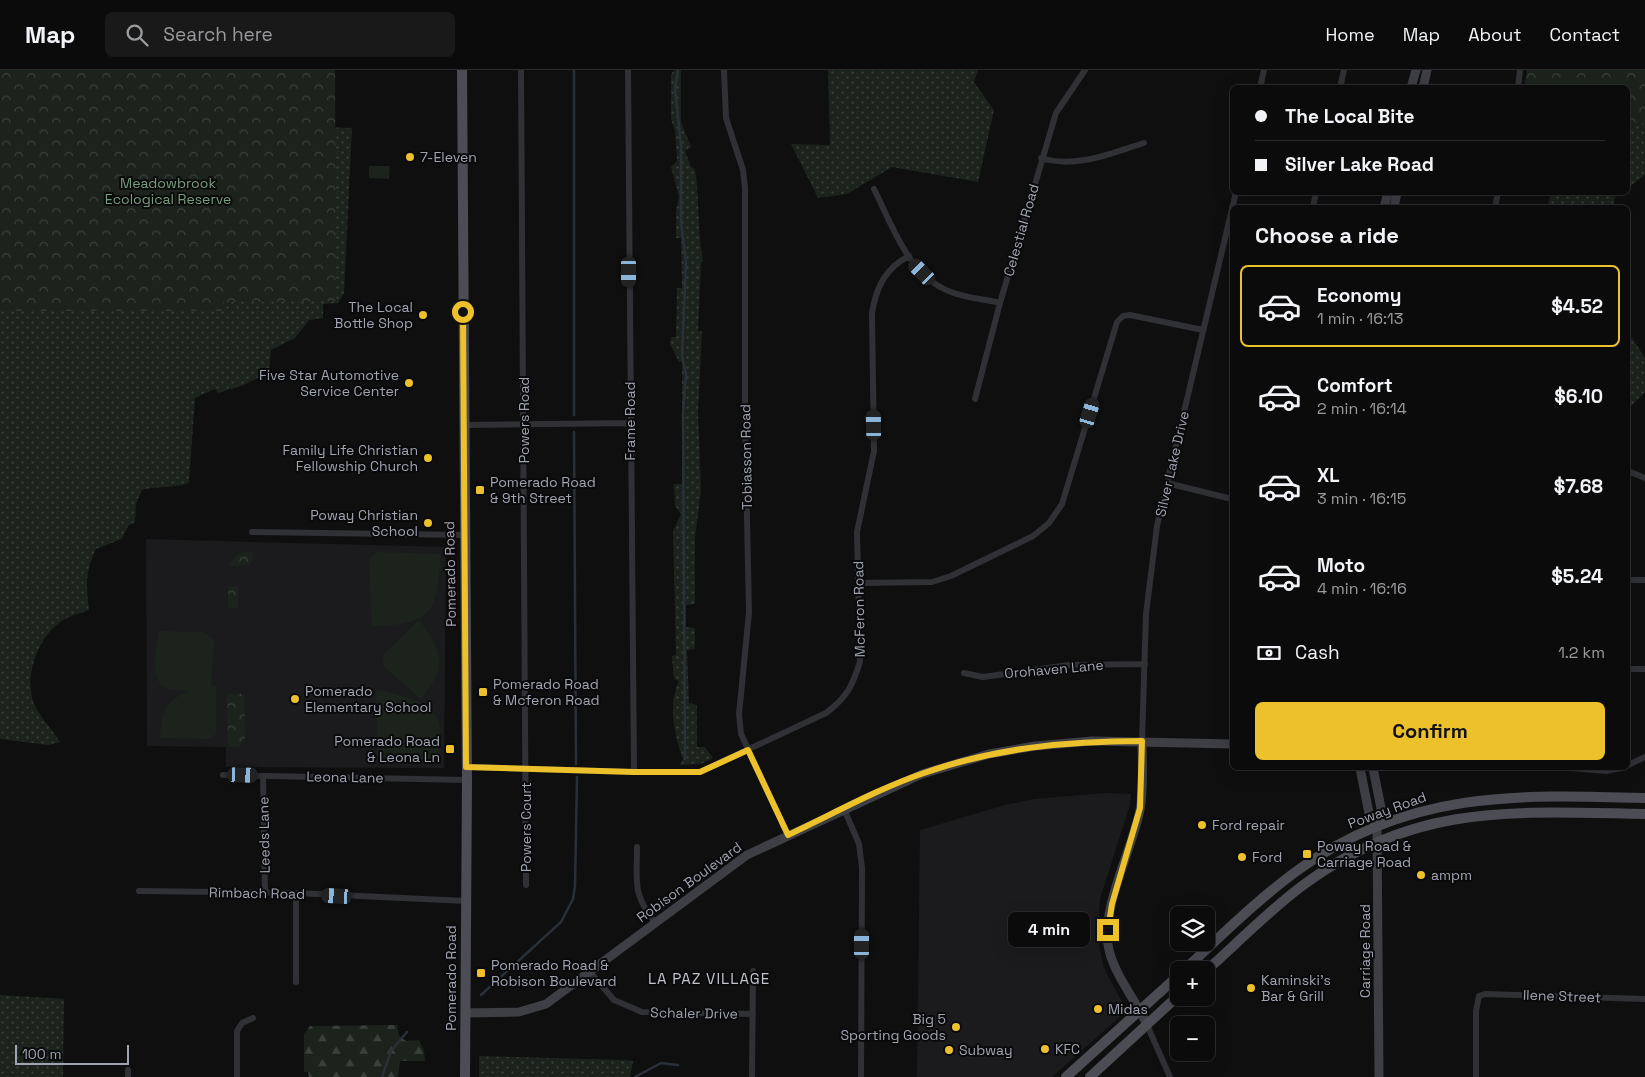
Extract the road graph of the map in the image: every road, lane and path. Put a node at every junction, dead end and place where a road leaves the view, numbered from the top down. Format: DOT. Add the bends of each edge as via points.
graph roads {
  1 [pos="462,70"];
  2 [pos="521,70"];
  3 [pos="628,70"];
  4 [pos="724,70"];
  5 [pos="1085,70"];
  6 [pos="1264,70"];
  7 [pos="1344,70"];
  8 [pos="1416,70"];
  9 [pos="1427,70"];
  10 [pos="1520,70"];
  11 [pos="1261,85"];
  12 [pos="1341,85"];
  13 [pos="1412,85"];
  14 [pos="1423,85"];
  15 [pos="1518,85"];
  16 [pos="1144,143"];
  17 [pos="1041,158"];
  18 [pos="874,189"];
  19 [pos="1230,222"];
  20 [pos="909,256"];
  21 [pos="1000,303"];
  22 [pos="1203,330"];
  23 [pos="975,399"];
  24 [pos="630,423"];
  25 [pos="524,424"];
  26 [pos="463,425"];
  27 [pos="1630,472"];
  28 [pos="1645,478"];
  29 [pos="1167,483"];
  30 [pos="1230,499"];
  31 [pos="252,532"];
  32 [pos="464,535"];
  33 [pos="1630,580"];
  34 [pos="1645,580"];
  35 [pos="858,583"];
  36 [pos="1145,664"];
  37 [pos="1630,669"];
  38 [pos="1645,669"];
  39 [pos="964,673"];
  40 [pos="1142,741"];
  41 [pos="1230,744"];
  42 [pos="748,750"];
  43 [pos="1645,757"];
  44 [pos="1630,763"];
  45 [pos="466,767"];
  46 [pos="526,769"];
  47 [pos="1360,770"];
  48 [pos="1373,770"];
  49 [pos="1594,770"];
  50 [pos="1611,770"];
  51 [pos="634,772"];
  52 [pos="223,775"];
  53 [pos="263,776"];
  54 [pos="467,780"];
  55 [pos="1645,798"];
  56 [pos="844,809"];
  57 [pos="1645,814"];
  58 [pos="1377,826"];
  59 [pos="788,835"];
  60 [pos="1378,842"];
  61 [pos="637,847"];
  62 [pos="526,885"];
  63 [pos="139,891"];
  64 [pos="264,893"];
  65 [pos="296,893"];
  66 [pos="466,901"];
  67 [pos="655,923"];
  68 [pos="1194,961"];
  69 [pos="1215,963"];
  70 [pos="753,971"];
  71 [pos="590,972"];
  72 [pos="296,982"];
  73 [pos="1170,983"];
  74 [pos="1645,999"];
  75 [pos="1170,1003"];
  76 [pos="1140,1009"];
  77 [pos="465,1013"];
  78 [pos="753,1014"];
  79 [pos="253,1018"];
  80 [pos="1147,1025"];
  81 [pos="237,1077"];
  82 [pos="465,1077"];
  83 [pos="752,1077"];
  84 [pos="861,1077"];
  85 [pos="1066,1077"];
  86 [pos="1090,1077"];
  87 [pos="1170,1077"];
  88 [pos="1379,1077"];
  89 [pos="1476,1077"];
  1 -- 26 [label="main road, Pomerado Road"];
  2 -- 25 [label="street, Powers Road"];
  3 -- 24 [label="street, Frame Road"];
  4 -- 42 [label="street, Tobiasson Road" via="726,118 743,170 745,188 749,613 739,714 741,734"];
  5 -- 17 [label="street, Celestial Road" via="1056,113"];
  6 -- 11 [label="street"];
  7 -- 12 [label="street"];
  8 -- 13 [label="street"];
  9 -- 14 [label="street"];
  10 -- 15 [label="street"];
  16 -- 17 [label="street" via="1089,160 1069,162"];
  17 -- 21 [label="street, Celestial Road"];
  18 -- 20 [label="street"];
  19 -- 22 [label="street, Silver Lake Drive"];
  20 -- 21 [label="street" via="930,280 950,292"];
  20 -- 35 [label="street, McFeron Road" via="897,262 883,277 874,305 874,451 858,524"];
  21 -- 23 [label="street, Celestial Road"];
  22 -- 29 [label="street, Silver Lake Drive"];
  22 -- 35 [label="street" via="1130,315 1117,322 1062,504 1049,523 1032,536 932,582"];
  24 -- 25 [label="street"];
  24 -- 51 [label="street, Frame Road"];
  25 -- 26 [label="street"];
  25 -- 46 [label="street, Powers Road"];
  26 -- 32 [label="main road, Pomerado Road"];
  27 -- 28 [label="street"];
  29 -- 30 [label="street"];
  29 -- 36 [label="street, Silver Lake Drive" via="1157,526 1146,614"];
  31 -- 32 [label="street"];
  32 -- 45 [label="main road, Pomerado Road"];
  33 -- 34 [label="street"];
  35 -- 42 [label="street, McFeron Road" via="860,662 843,700 826,712"];
  36 -- 39 [label="street, Orohaven Lane" via="1069,665 983,677"];
  36 -- 40 [label="street, Silver Lake Drive"];
  37 -- 38 [label="street"];
  40 -- 41 [label="street, Robison Boulevard"];
  40 -- 56 [label="street, Robison Boulevard" via="1092,741 990,754 922,774"];
  40 -- 76 [label="street" via="1140,808 1112,904 1108,930 1108,945 1114,964"];
  42 -- 51 [label="street, McFeron Road" via="700,772"];
  42 -- 59 [label="street, Tobiasson Road"];
  43 -- 44 [label="street"];
  45 -- 46 [label="street, McFeron Road"];
  45 -- 54 [label="main road, Pomerado Road"];
  46 -- 51 [label="street, McFeron Road"];
  46 -- 62 [label="street, Powers Court"];
  47 -- 58 [label="street, Carriage Road" via="1369,813"];
  48 -- 58 [label="street, Carriage Road" via="1381,808"];
  49 -- 50 [label="street"];
  52 -- 53 [label="street, Leona Lane"];
  53 -- 54 [label="street, Leona Lane"];
  53 -- 64 [label="street, Leeds Lane"];
  54 -- 66 [label="main road, Pomerado Road"];
  55 -- 58 [label="main road, Poway Road" via="1502,797 1443,805"];
  56 -- 59 [label="street, Robison Boulevard"];
  56 -- 84 [label="street" via="858,844 862,868"];
  57 -- 60 [label="main road, Poway Road" via="1485,814 1446,820"];
  58 -- 60 [label="street, Carriage Road"];
  58 -- 68 [label="main road, Poway Road" via="1331,849 1290,876"];
  59 -- 67 [label="street, Robison Boulevard" via="726,868"];
  60 -- 69 [label="main road, Poway Road" via="1304,884"];
  60 -- 88 [label="street, Carriage Road"];
  61 -- 67 [label="street" via="637,895"];
  63 -- 64 [label="street, Rimbach Road"];
  64 -- 65 [label="street, Rimbach Road"];
  65 -- 66 [label="street, Rimbach Road"];
  65 -- 72 [label="street"];
  66 -- 77 [label="main road, Pomerado Road"];
  67 -- 71 [label="street, Robison Boulevard"];
  70 -- 78 [label="street"];
  71 -- 77 [label="street, Robison Boulevard" via="546,1004 533,1009"];
  71 -- 78 [label="street, Schaler Drive" via="614,1000 642,1012"];
  73 -- 76 [label="main road"];
  74 -- 89 [label="street, Ilene Street" via="1479,996"];
  75 -- 80 [label="main road"];
  76 -- 80 [label="street"];
  76 -- 85 [label="main road"];
  77 -- 82 [label="main road, Pomerado Road"];
  78 -- 83 [label="street"];
  79 -- 81 [label="street" via="242,1023 237,1031"];
  80 -- 86 [label="main road"];
  80 -- 87 [label="street"];
}
